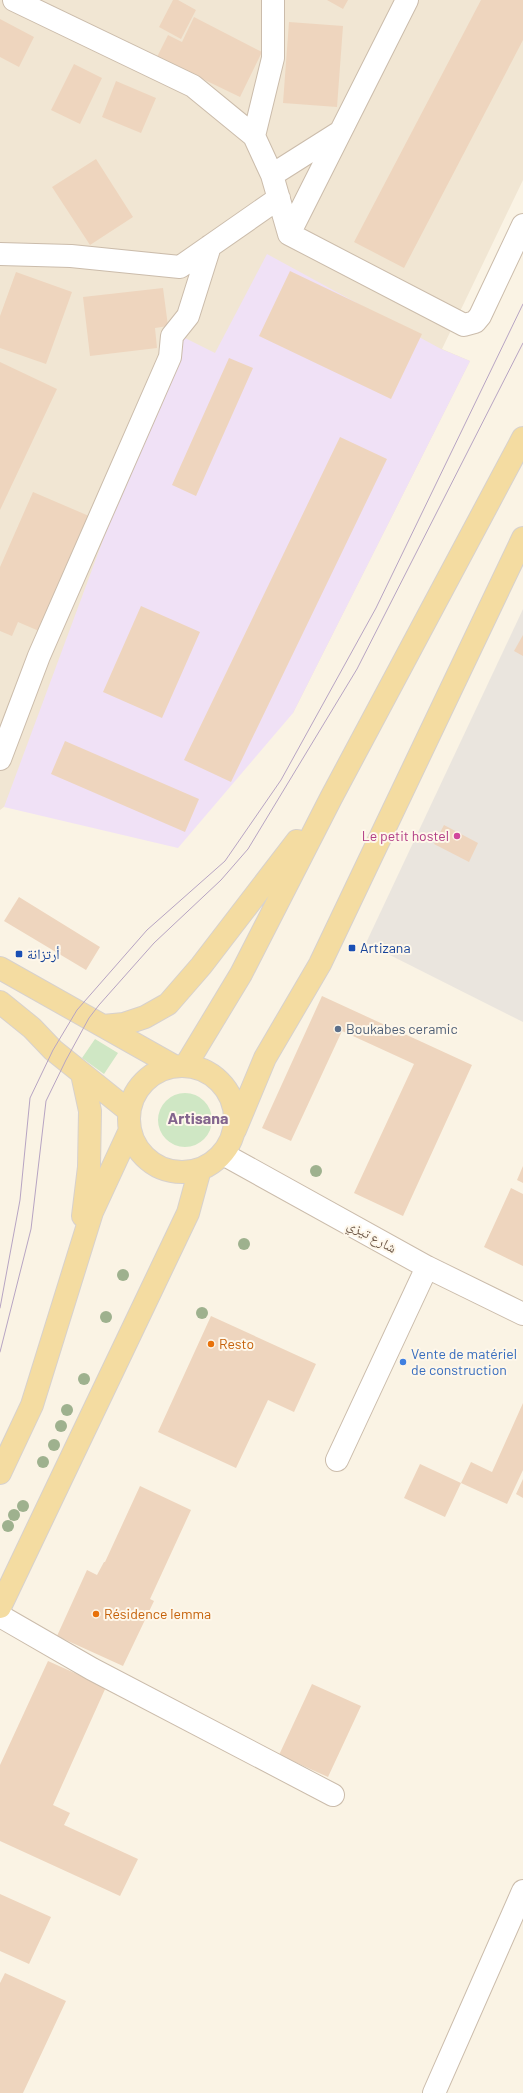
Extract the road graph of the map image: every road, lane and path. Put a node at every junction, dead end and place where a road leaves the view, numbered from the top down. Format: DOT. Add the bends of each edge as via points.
graph roads {
  1 [pos="14,0"];
  2 [pos="273,0"];
  3 [pos="407,0"];
  4 [pos="340,132"];
  5 [pos="254,136"];
  6 [pos="272,175"];
  7 [pos="279,198"];
  8 [pos="523,225"];
  9 [pos="289,234"];
  10 [pos="210,246"];
  11 [pos="0,254"];
  12 [pos="523,438"];
  13 [pos="523,538"];
  14 [pos="0,759"];
  15 [pos="331,798"];
  16 [pos="0,968"];
  17 [pos="0,1002"];
  18 [pos="103,1026"];
  19 [pos="180,1065"];
  20 [pos="82,1074"];
  21 [pos="129,1120"];
  22 [pos="235,1130"];
  23 [pos="223,1154"];
  24 [pos="200,1169"];
  25 [pos="81,1247"];
  26 [pos="427,1267"];
  27 [pos="523,1314"];
  28 [pos="337,1460"];
  29 [pos="0,1473"];
  30 [pos="0,1607"];
  31 [pos="0,1616"];
  32 [pos="333,1795"];
  33 [pos="523,1891"];
  34 [pos="434,2093"];
  1 -- 5 [label="street" via="193,86"];
  2 -- 5 [label="street" via="273,58"];
  3 -- 4 [label="street"];
  4 -- 6 [label="street"];
  4 -- 9 [label="street"];
  5 -- 6 [label="street"];
  6 -- 7 [label="street"];
  7 -- 9 [label="street"];
  7 -- 10 [label="street"];
  8 -- 9 [label="street" via="480,316 475,322 464,325"];
  10 -- 11 [label="street" via="180,267 71,256"];
  10 -- 14 [label="street" via="188,316 172,336 170,357 39,656"];
  12 -- 15 [label="main road"];
  13 -- 22 [label="main road" via="320,964 265,1058"];
  15 -- 18 [label="main road" via="202,966 168,1004 145,1017 124,1024"];
  15 -- 19 [label="main road" via="241,974"];
  16 -- 18 [label="main road"];
  17 -- 20 [label="main road"];
  18 -- 19 [label="main road"];
  19 -- 21 [label="main road" via="161,1069 140,1086 133,1098"];
  19 -- 22 [label="main road" via="208,1071 225,1086 235,1107"];
  20 -- 21 [label="main road"];
  20 -- 25 [label="main road" via="90,1111 91,1131"];
  21 -- 24 [label="main road" via="135,1144 144,1156 156,1165 170,1171 186,1172"];
  21 -- 25 [label="main road" via="98,1196"];
  22 -- 23 [label="main road"];
  23 -- 24 [label="main road"];
  23 -- 26 [label="street, شارع تيزي"];
  24 -- 30 [label="main road" via="188,1213"];
  25 -- 29 [label="main road" via="32,1405"];
  26 -- 27 [label="street, شارع تيزي"];
  26 -- 28 [label="street"];
  31 -- 32 [label="street" via="92,1669"];
  33 -- 34 [label="street"];
}
